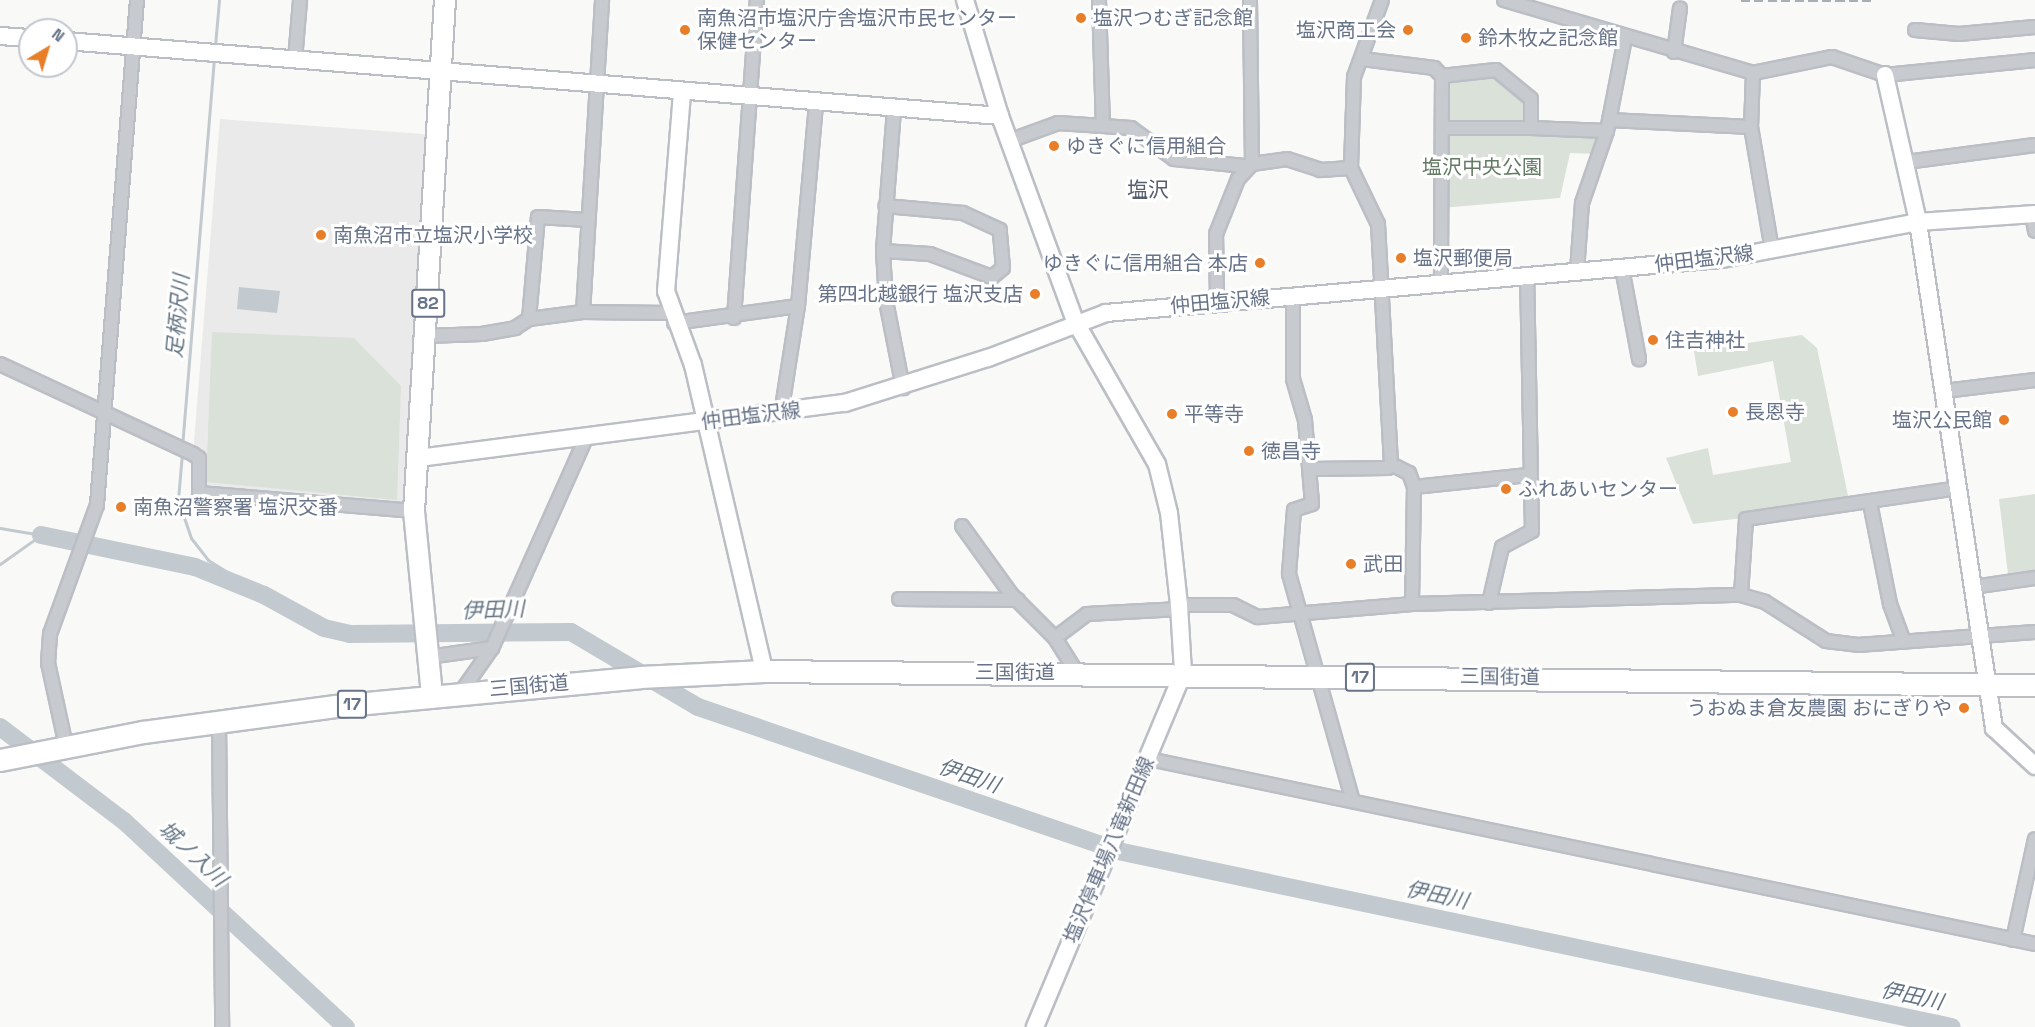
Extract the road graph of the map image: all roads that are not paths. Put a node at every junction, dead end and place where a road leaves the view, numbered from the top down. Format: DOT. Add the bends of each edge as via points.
graph roads {
  1 [pos="137,0"];
  2 [pos="300,0"];
  3 [pos="602,0"];
  4 [pos="757,0"];
  5 [pos="964,0"];
  6 [pos="1099,0"];
  7 [pos="1250,0"];
  8 [pos="1383,0"];
  9 [pos="1504,0"];
  10 [pos="445,4"];
  11 [pos="1680,8"];
  12 [pos="2035,27"];
  13 [pos="1916,30"];
  14 [pos="0,36"];
  15 [pos="18,37"];
  16 [pos="1625,38"];
  17 [pos="78,41"];
  18 [pos="133,45"];
  19 [pos="1674,52"];
  20 [pos="1362,59"];
  21 [pos="295,60"];
  22 [pos="2035,60"];
  23 [pos="441,72"];
  24 [pos="1753,73"];
  25 [pos="1885,75"];
  26 [pos="1442,76"];
  27 [pos="595,85"];
  28 [pos="682,93"];
  29 [pos="749,97"];
  30 [pos="816,103"];
  31 [pos="894,110"];
  32 [pos="1000,116"];
  33 [pos="1608,125"];
  34 [pos="1103,126"];
  35 [pos="1750,127"];
  36 [pos="1531,128"];
  37 [pos="1442,129"];
  38 [pos="1009,141"];
  39 [pos="2035,146"];
  40 [pos="1906,162"];
  41 [pos="1248,165"];
  42 [pos="1351,168"];
  43 [pos="885,206"];
  44 [pos="2034,214"];
  45 [pos="587,220"];
  46 [pos="1918,222"];
  47 [pos="2035,231"];
  48 [pos="1772,250"];
  49 [pos="883,251"];
  50 [pos="1622,268"];
  51 [pos="1577,271"];
  52 [pos="1527,274"];
  53 [pos="1441,284"];
  54 [pos="1380,286"];
  55 [pos="1293,296"];
  56 [pos="1217,302"];
  57 [pos="798,306"];
  58 [pos="583,312"];
  59 [pos="672,318"];
  60 [pos="734,318"];
  61 [pos="529,319"];
  62 [pos="1075,321"];
  63 [pos="426,336"];
  64 [pos="1640,359"];
  65 [pos="0,364"];
  66 [pos="2035,381"];
  67 [pos="903,388"];
  68 [pos="1944,391"];
  69 [pos="781,414"];
  70 [pos="104,416"];
  71 [pos="707,420"];
  72 [pos="586,438"];
  73 [pos="418,458"];
  74 [pos="1391,464"];
  75 [pos="1311,469"];
  76 [pos="1528,475"];
  77 [pos="1414,487"];
  78 [pos="1959,488"];
  79 [pos="1870,503"];
  80 [pos="414,511"];
  81 [pos="962,526"];
  82 [pos="2035,578"];
  83 [pos="1973,587"];
  84 [pos="1741,595"];
  85 [pos="899,599"];
  86 [pos="1018,600"];
  87 [pos="1489,603"];
  88 [pos="1412,604"];
  89 [pos="1179,607"];
  90 [pos="1297,612"];
  91 [pos="2035,632"];
  92 [pos="1981,634"];
  93 [pos="1055,638"];
  94 [pos="1904,642"];
  95 [pos="492,648"];
  96 [pos="428,657"];
  97 [pos="764,672"];
  98 [pos="1077,672"];
  99 [pos="1183,673"];
  100 [pos="1317,677"];
  101 [pos="1986,685"];
  102 [pos="2035,685"];
  103 [pos="461,692"];
  104 [pos="432,695"];
  105 [pos="219,722"];
  106 [pos="66,746"];
  107 [pos="10,758"];
  108 [pos="1149,759"];
  109 [pos="2035,766"];
  110 [pos="1353,801"];
  111 [pos="2035,839"];
  112 [pos="2013,940"];
  113 [pos="2035,944"];
  114 [pos="1039,1024"];
  115 [pos="222,1027"];
  1 -- 18 [label="street"];
  2 -- 21 [label="street"];
  3 -- 27 [label="street"];
  4 -- 29 [label="street"];
  5 -- 32 [label="main road"];
  6 -- 34 [label="street"];
  7 -- 41 [label="street"];
  8 -- 20 [label="street"];
  9 -- 16 [label="street"];
  10 -- 23 [label="main road, 82"];
  11 -- 19 [label="street"];
  12 -- 13 [label="street" via="1959,34"];
  14 -- 15 [label="main road"];
  16 -- 19 [label="street"];
  16 -- 33 [label="street"];
  17 -- 18 [label="main road"];
  18 -- 21 [label="main road"];
  18 -- 70 [label="street"];
  19 -- 24 [label="street"];
  20 -- 26 [label="street" via="1434,68"];
  20 -- 42 [label="street" via="1354,77"];
  21 -- 23 [label="main road"];
  22 -- 25 [label="street"];
  23 -- 27 [label="main road"];
  23 -- 63 [label="main road, 82"];
  24 -- 25 [label="street" via="1832,57 1857,61"];
  24 -- 35 [label="street"];
  25 -- 40 [label="main road"];
  26 -- 36 [label="street" via="1496,70 1531,99"];
  26 -- 37 [label="street"];
  27 -- 28 [label="main road"];
  27 -- 45 [label="street"];
  28 -- 29 [label="main road"];
  28 -- 59 [label="main road" via="666,291"];
  29 -- 30 [label="main road"];
  29 -- 60 [label="street"];
  30 -- 31 [label="main road"];
  30 -- 57 [label="street"];
  31 -- 32 [label="main road"];
  31 -- 43 [label="street"];
  32 -- 38 [label="main road"];
  33 -- 35 [label="street"];
  33 -- 36 [label="street"];
  33 -- 51 [label="street" via="1582,203"];
  34 -- 38 [label="street" via="1058,123"];
  34 -- 41 [label="street" via="1131,128 1174,159"];
  35 -- 48 [label="street"];
  36 -- 37 [label="street"];
  37 -- 53 [label="street"];
  38 -- 62 [label="main road"];
  39 -- 40 [label="street"];
  40 -- 46 [label="main road"];
  41 -- 42 [label="street" via="1287,159 1320,170"];
  41 -- 56 [label="street" via="1216,234"];
  42 -- 54 [label="street" via="1378,224"];
  43 -- 49 [label="street"];
  43 -- 49 [label="street" via="963,213 1000,230 1003,268 992,276 930,254"];
  44 -- 46 [label="main road, 仲田塩沢線"];
  44 -- 47 [label="street"];
  45 -- 58 [label="street"];
  45 -- 61 [label="street" via="538,217"];
  46 -- 48 [label="main road, 仲田塩沢線"];
  46 -- 68 [label="main road"];
  48 -- 50 [label="main road, 仲田塩沢線"];
  49 -- 67 [label="street" via="886,301"];
  50 -- 51 [label="main road, 仲田塩沢線"];
  50 -- 64 [label="street"];
  51 -- 52 [label="main road, 仲田塩沢線"];
  52 -- 53 [label="main road, 仲田塩沢線"];
  52 -- 76 [label="street"];
  53 -- 54 [label="main road, 仲田塩沢線"];
  54 -- 55 [label="main road, 仲田塩沢線"];
  54 -- 74 [label="street"];
  55 -- 56 [label="main road, 仲田塩沢線"];
  55 -- 75 [label="street" via="1293,379 1305,420"];
  56 -- 62 [label="main road, 仲田塩沢線"];
  57 -- 60 [label="street"];
  57 -- 69 [label="street"];
  58 -- 59 [label="street"];
  58 -- 61 [label="street"];
  59 -- 60 [label="street"];
  59 -- 71 [label="main road" via="693,365"];
  61 -- 63 [label="street" via="482,334"];
  62 -- 67 [label="main road, 仲田塩沢線"];
  62 -- 89 [label="main road" via="1157,464 1169,513"];
  63 -- 73 [label="main road, 82"];
  65 -- 70 [label="street"];
  66 -- 68 [label="street"];
  67 -- 69 [label="main road, 仲田塩沢線"];
  68 -- 78 [label="main road"];
  69 -- 71 [label="main road, 仲田塩沢線"];
  70 -- 80 [label="street" via="199,458 199,493"];
  70 -- 106 [label="street" via="97,505 50,634 48,663"];
  71 -- 72 [label="main road, 仲田塩沢線"];
  71 -- 97 [label="main road"];
  72 -- 73 [label="main road, 仲田塩沢線"];
  72 -- 95 [label="street"];
  73 -- 80 [label="main road, 82"];
  74 -- 75 [label="street" via="1388,468"];
  74 -- 77 [label="street" via="1409,473"];
  75 -- 90 [label="street" via="1312,504 1294,510 1289,524"];
  76 -- 77 [label="street"];
  76 -- 87 [label="street" via="1532,531 1529,537 1502,547"];
  77 -- 88 [label="street"];
  78 -- 79 [label="street"];
  78 -- 83 [label="main road"];
  79 -- 84 [label="street" via="1746,519"];
  79 -- 94 [label="street" via="1890,604"];
  80 -- 96 [label="main road, 82"];
  81 -- 86 [label="street"];
  82 -- 83 [label="street"];
  83 -- 92 [label="main road"];
  84 -- 87 [label="street"];
  84 -- 94 [label="street" via="1765,602 1826,641"];
  85 -- 86 [label="street"];
  86 -- 93 [label="street"];
  87 -- 88 [label="street"];
  88 -- 90 [label="street"];
  89 -- 90 [label="street" via="1233,605 1258,617"];
  89 -- 93 [label="street" via="1087,614"];
  89 -- 99 [label="main road"];
  90 -- 100 [label="street"];
  91 -- 92 [label="street"];
  92 -- 94 [label="street"];
  92 -- 101 [label="main road"];
  93 -- 98 [label="street"];
  95 -- 96 [label="street"];
  95 -- 103 [label="street"];
  96 -- 104 [label="main road, 82"];
  97 -- 98 [label="highway, 三国街道 / 17"];
  97 -- 103 [label="highway, 三国街道 / 17" via="640,677"];
  98 -- 99 [label="highway, 三国街道 / 17"];
  99 -- 100 [label="highway, 三国街道 / 17"];
  99 -- 108 [label="main road, 塩沢停車場八竜新田線"];
  100 -- 101 [label="highway, 三国街道 / 17"];
  100 -- 110 [label="street"];
  101 -- 102 [label="highway, 三国街道 / 17"];
  101 -- 109 [label="main road" via="1994,728"];
  103 -- 104 [label="highway, 三国街道 / 17"];
  104 -- 105 [label="highway, 三国街道 / 17"];
  105 -- 106 [label="highway, 三国街道 / 17"];
  105 -- 115 [label="street"];
  106 -- 107 [label="highway, 三国街道 / 17"];
  108 -- 110 [label="street"];
  108 -- 114 [label="main road, 塩沢停車場八竜新田線" via="1103,859"];
  110 -- 112 [label="street"];
  111 -- 112 [label="street"];
  112 -- 113 [label="street"];
}
